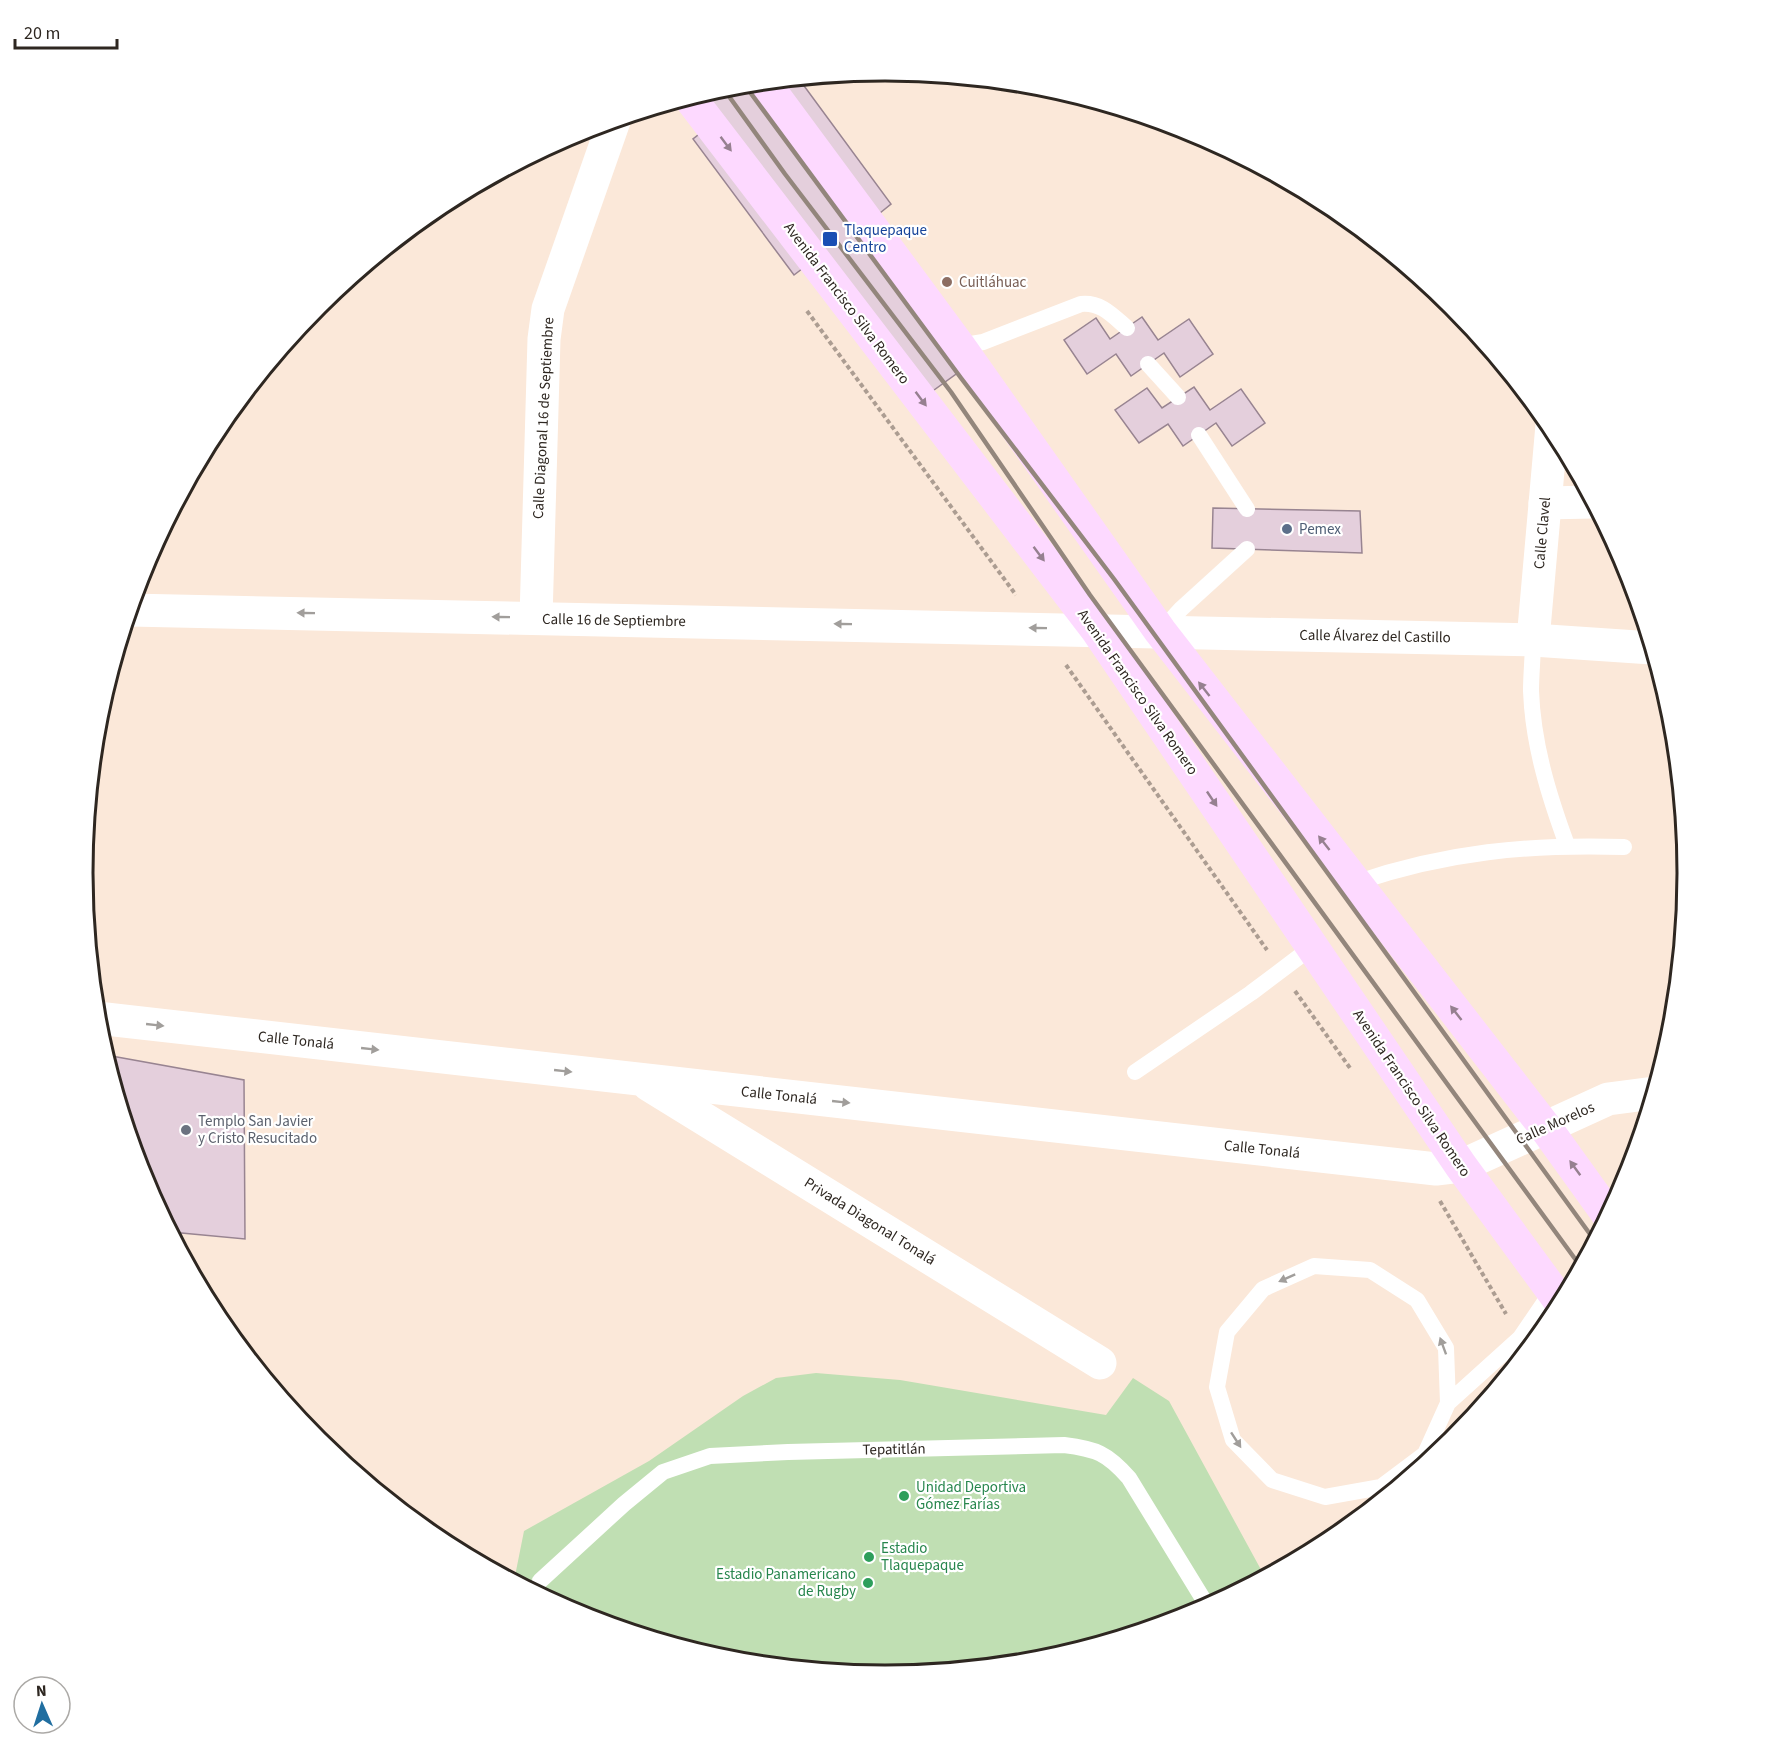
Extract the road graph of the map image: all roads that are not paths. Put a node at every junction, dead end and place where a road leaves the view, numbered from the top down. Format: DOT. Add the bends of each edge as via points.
graph roads {
  1 [pos="770,90"];
  2 [pos="695,104"];
  3 [pos="611,130"];
  4 [pos="1126,328"];
  5 [pos="958,346"];
  6 [pos="1148,364"];
  7 [pos="1178,398"];
  8 [pos="1199,435"];
  9 [pos="1550,442"];
  10 [pos="1585,502"];
  11 [pos="1545,503"];
  12 [pos="1247,509"];
  13 [pos="1247,549"];
  14 [pos="138,610"];
  15 [pos="536,618"];
  16 [pos="1097,630"];
  17 [pos="1160,632"];
  18 [pos="1533,640"];
  19 [pos="1645,648"];
  20 [pos="1568,845"];
  21 [pos="1624,847"];
  22 [pos="1355,883"];
  23 [pos="1312,946"];
  24 [pos="107,1019"];
  25 [pos="1135,1072"];
  26 [pos="640,1079"];
  27 [pos="1646,1094"];
  28 [pos="1545,1127"];
  29 [pos="1461,1166"];
  30 [pos="1603,1208"];
  31 [pos="1556,1295"];
  32 [pos="1550,1305"];
  33 [pos="1100,1363"];
  34 [pos="1448,1403"];
  35 [pos="1426,1453"];
  36 [pos="1421,1457"];
  37 [pos="540,1581"];
  38 [pos="1203,1599"];
  1 -- 5 [label="main road"];
  2 -- 16 [label="main road, Avenida Francisco Silva Romero, one-way"];
  3 -- 15 [label="street, Calle Diagonal 16 de Septiembre" via="548,309"];
  4 -- 5 [label="lane" via="1104,308 1081,303 983,342"];
  5 -- 17 [label="main road"];
  6 -- 7 [label="lane"];
  8 -- 12 [label="lane"];
  9 -- 11 [label="street, Calle Clavel"];
  10 -- 11 [label="street"];
  11 -- 18 [label="street, Calle Clavel"];
  13 -- 17 [label="lane"];
  15 -- 14 [label="street, Calle 16 de Septiembre, one-way"];
  16 -- 15 [label="street, Calle 16 de Septiembre, one-way"];
  16 -- 17 [label="street, Calle Álvarez del Castillo"];
  16 -- 23 [label="main road, Avenida Francisco Silva Romero, one-way"];
  17 -- 18 [label="street, Calle Álvarez del Castillo"];
  22 -- 17 [label="main road, one-way"];
  18 -- 19 [label="street, Calle Álvarez del Castillo"];
  18 -- 20 [label="lane" via="1531,692 1537,744 1549,795"];
  20 -- 21 [label="lane"];
  20 -- 22 [label="lane" via="1502,849 1436,860"];
  28 -- 22 [label="main road, one-way"];
  23 -- 25 [label="lane"];
  23 -- 29 [label="main road, Avenida Francisco Silva Romero"];
  24 -- 26 [label="street, Calle Tonalá, one-way"];
  26 -- 29 [label="street, Calle Tonalá, one-way" via="1436,1169"];
  26 -- 33 [label="street, Privada Diagonal Tonalá"];
  27 -- 28 [label="street, Calle Morelos" via="1608,1099"];
  28 -- 29 [label="street, Calle Morelos"];
  30 -- 28 [label="main road, one-way"];
  29 -- 31 [label="main road, Avenida Francisco Silva Romero"];
  32 -- 34 [label="lane" via="1520,1338"];
  34 -- 35 [label="lane"];
  34 -- 36 [label="lane, one-way" via="1446,1348 1418,1300 1370,1270 1314,1266 1263,1288 1227,1332 1217,1387 1233,1440 1272,1480 1325,1497 1381,1487"];
  37 -- 38 [label="lane, Tepatitlán" via="663,1473 710,1456 1064,1445 1092,1449 1115,1462 1129,1478"];
}
